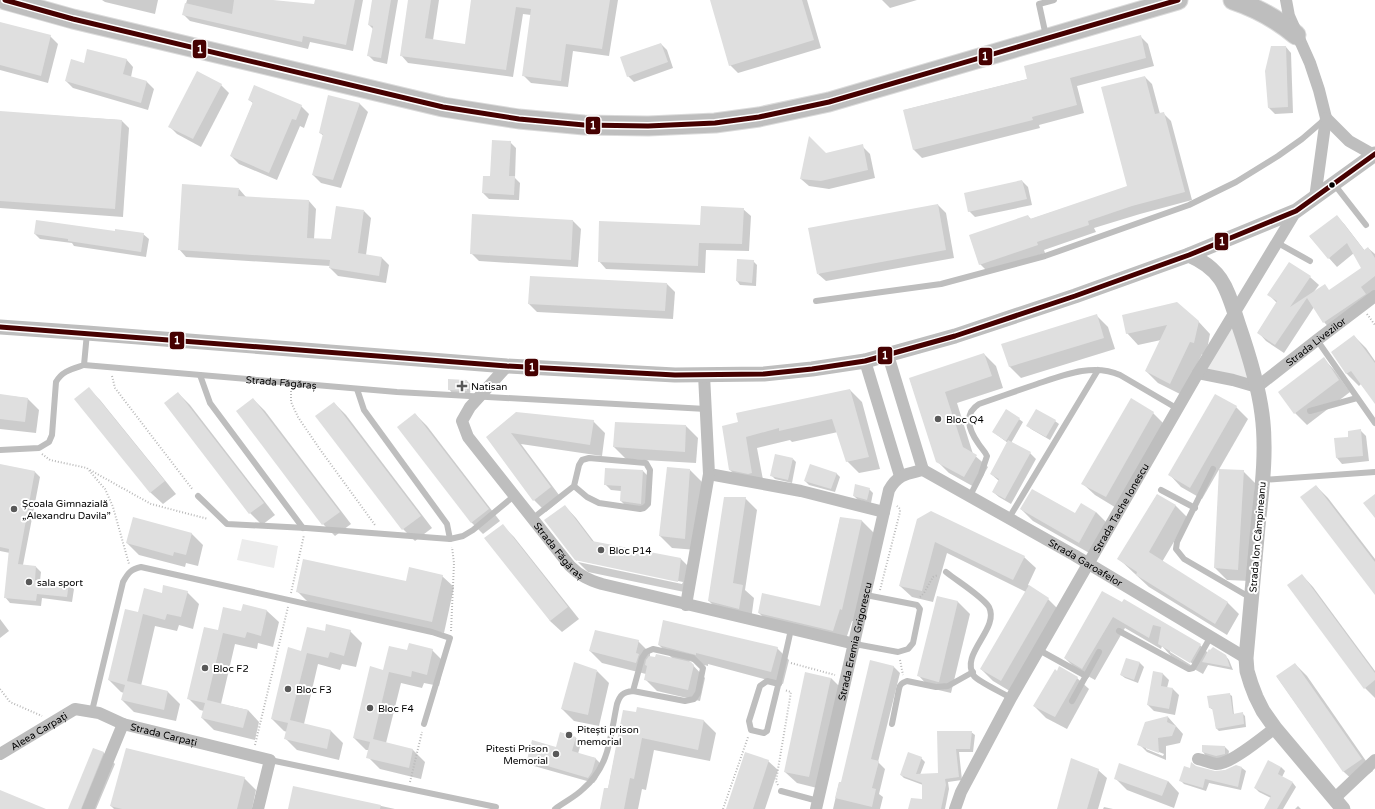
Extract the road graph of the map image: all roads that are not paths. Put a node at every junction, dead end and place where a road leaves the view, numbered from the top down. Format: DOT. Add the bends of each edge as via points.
graph roads {
  1 [pos="7,0"];
  2 [pos="1054,0"];
  3 [pos="1178,0"];
  4 [pos="1233,0"];
  5 [pos="1286,0"];
  6 [pos="1038,2"];
  7 [pos="1296,35"];
  8 [pos="1047,39"];
  9 [pos="1326,118"];
  10 [pos="1375,154"];
  11 [pos="1334,184"];
  12 [pos="1315,198"];
  13 [pos="1296,211"];
  14 [pos="1366,225"];
  15 [pos="1276,242"];
  16 [pos="1189,255"];
  17 [pos="1310,261"];
  18 [pos="1375,296"];
  19 [pos="816,301"];
  20 [pos="1234,312"];
  21 [pos="0,327"];
  22 [pos="87,333"];
  23 [pos="1317,340"];
  24 [pos="888,355"];
  25 [pos="866,361"];
  26 [pos="84,365"];
  27 [pos="507,366"];
  28 [pos="1098,370"];
  29 [pos="1198,373"];
  30 [pos="200,375"];
  31 [pos="704,375"];
  32 [pos="1257,387"];
  33 [pos="357,389"];
  34 [pos="479,397"];
  35 [pos="1357,398"];
  36 [pos="1178,408"];
  37 [pos="706,409"];
  38 [pos="1310,411"];
  39 [pos="1375,423"];
  40 [pos="0,450"];
  41 [pos="1213,469"];
  42 [pos="923,470"];
  43 [pos="1375,472"];
  44 [pos="709,474"];
  45 [pos="900,476"];
  46 [pos="1263,480"];
  47 [pos="574,486"];
  48 [pos="1161,490"];
  49 [pos="198,496"];
  50 [pos="514,496"];
  51 [pos="970,496"];
  52 [pos="885,507"];
  53 [pos="1194,508"];
  54 [pos="532,518"];
  55 [pos="1009,518"];
  56 [pos="305,528"];
  57 [pos="450,539"];
  58 [pos="1089,564"];
  59 [pos="946,572"];
  60 [pos="866,595"];
  61 [pos="1252,598"];
  62 [pos="686,605"];
  63 [pos="791,629"];
  64 [pos="1119,630"];
  65 [pos="1211,636"];
  66 [pos="855,644"];
  67 [pos="1039,650"];
  68 [pos="1099,652"];
  69 [pos="1246,658"];
  70 [pos="973,672"];
  71 [pos="1086,676"];
  72 [pos="778,686"];
  73 [pos="633,691"];
  74 [pos="1011,698"];
  75 [pos="1072,701"];
  76 [pos="92,711"];
  77 [pos="123,724"];
  78 [pos="424,724"];
  79 [pos="892,724"];
  80 [pos="1275,728"];
  81 [pos="0,754"];
  82 [pos="1198,759"];
  83 [pos="270,760"];
  84 [pos="1375,760"];
  85 [pos="780,791"];
  86 [pos="1339,803"];
  87 [pos="818,805"];
  88 [pos="496,807"];
  89 [pos="88,809"];
  90 [pos="258,809"];
  91 [pos="555,809"];
  92 [pos="955,809"];
  1 -- 8 [label="main road" via="88,22 444,107 519,119 584,125 680,125 759,117 829,102"];
  2 -- 6 [label="lane"];
  3 -- 8 [label="main road"];
  4 -- 7 [label="main road" via="1270,16"];
  5 -- 7 [label="street" via="1286,8"];
  6 -- 8 [label="lane"];
  7 -- 9 [label="street" via="1312,70"];
  9 -- 10 [label="street" via="1349,141"];
  9 -- 12 [label="street"];
  9 -- 19 [label="lane" via="1278,156 1236,182 1189,205 1045,256 941,284"];
  10 -- 11 [label="street"];
  11 -- 12 [label="street"];
  11 -- 14 [label="lane"];
  12 -- 13 [label="street"];
  13 -- 15 [label="street, Strada Tache Ionescu"];
  13 -- 16 [label="street"];
  15 -- 17 [label="lane"];
  15 -- 20 [label="street, Strada Tache Ionescu"];
  16 -- 20 [label="street, Strada Ion Câmpineanu" via="1209,265 1216,272"];
  16 -- 24 [label="street" via="996,323"];
  18 -- 23 [label="street, Strada Livezilor"];
  20 -- 29 [label="street, Strada Tache Ionescu"];
  20 -- 32 [label="street, Strada Ion Câmpineanu"];
  21 -- 22 [label="street"];
  22 -- 26 [label="lane"];
  22 -- 27 [label="street"];
  23 -- 32 [label="street, Strada Livezilor"];
  23 -- 35 [label="lane"];
  24 -- 25 [label="street"];
  24 -- 42 [label="street"];
  25 -- 31 [label="street" via="771,373"];
  25 -- 45 [label="street"];
  26 -- 30 [label="lane, Strada Făgăraș"];
  26 -- 40 [label="lane, Strada Făgăraș" via="68,370 59,376 56,382 52,435 49,442 39,448"];
  27 -- 31 [label="street"];
  27 -- 34 [label="street, Strada Făgăraș"];
  28 -- 36 [label="lane" via="1120,375"];
  28 -- 51 [label="lane" via="1060,376 973,408 969,418 972,434 987,456"];
  28 -- 55 [label="lane"];
  29 -- 32 [label="street"];
  29 -- 36 [label="street, Strada Tache Ionescu"];
  30 -- 33 [label="lane, Strada Făgăraș"];
  30 -- 56 [label="lane" via="210,403"];
  31 -- 37 [label="street"];
  32 -- 46 [label="street, Strada Ion Câmpineanu" via="1264,437"];
  33 -- 34 [label="lane, Strada Făgăraș"];
  33 -- 57 [label="lane" via="364,410 447,524"];
  34 -- 37 [label="lane, Strada Făgăraș"];
  34 -- 50 [label="street, Strada Făgăraș" via="462,421 468,437"];
  35 -- 38 [label="lane"];
  35 -- 39 [label="lane"];
  36 -- 58 [label="street, Strada Tache Ionescu"];
  37 -- 44 [label="street"];
  41 -- 53 [label="lane"];
  42 -- 45 [label="street"];
  42 -- 51 [label="street, Strada Garoafelor"];
  43 -- 46 [label="lane"];
  44 -- 52 [label="street"];
  44 -- 62 [label="street"];
  45 -- 52 [label="street, Strada Eremia Grigorescu" via="893,483"];
  46 -- 61 [label="street, Strada Ion Câmpineanu"];
  47 -- 47 [label="lane" via="579,465 582,460 589,458 646,462 650,470 648,504 640,509 599,503"];
  47 -- 54 [label="lane"];
  48 -- 53 [label="lane"];
  49 -- 56 [label="lane" via="227,524"];
  50 -- 54 [label="street, Strada Făgăraș"];
  50 -- 57 [label="lane" via="473,530"];
  51 -- 55 [label="street, Strada Garoafelor"];
  52 -- 60 [label="street, Strada Eremia Grigorescu"];
  53 -- 61 [label="lane" via="1176,549 1184,558"];
  54 -- 62 [label="street, Strada Făgăraș" via="570,566 586,579"];
  55 -- 58 [label="street, Strada Garoafelor"];
  56 -- 57 [label="lane"];
  58 -- 65 [label="street, Strada Garoafelor"];
  58 -- 67 [label="street, Strada Tache Ionescu"];
  59 -- 70 [label="lane" via="981,598 991,614 990,624 972,660"];
  60 -- 66 [label="street, Strada Eremia Grigorescu"];
  60 -- 66 [label="lane" via="917,605 920,609 913,643 908,649 898,652"];
  61 -- 69 [label="street, Strada Ion Câmpineanu"];
  62 -- 63 [label="street, Strada Făgăraș"];
  63 -- 66 [label="street, Strada Făgăraș"];
  63 -- 72 [label="lane"];
  64 -- 65 [label="lane" via="1189,669 1194,668"];
  65 -- 69 [label="street, Strada Garoafelor"];
  66 -- 87 [label="street, Strada Eremia Grigorescu"];
  67 -- 71 [label="lane"];
  67 -- 74 [label="street, Strada Tache Ionescu"];
  68 -- 71 [label="lane"];
  69 -- 80 [label="street, Strada Ion Câmpineanu" via="1247,671 1256,697"];
  70 -- 74 [label="lane" via="979,680"];
  70 -- 79 [label="lane" via="948,686 936,687 903,682 900,684"];
  71 -- 75 [label="lane"];
  72 -- 72 [label="lane" via="767,681 760,686 749,721 751,730 764,734 767,731"];
  73 -- 73 [label="lane" via="642,658 646,652 653,649 694,658 703,668 698,693 694,699 685,701"];
  73 -- 91 [label="lane" via="620,696 606,758 599,771 582,791"];
  74 -- 92 [label="street, Strada Tache Ionescu" via="961,792"];
  76 -- 77 [label="street, Aleea Carpați"];
  76 -- 78 [label="lane" via="123,582 131,570 141,567 450,638"];
  76 -- 81 [label="street, Aleea Carpați" via="75,709"];
  77 -- 83 [label="street, Strada Carpați"];
  77 -- 89 [label="street, Strada Carpați"];
  80 -- 82 [label="street" via="1238,756 1224,763 1216,764"];
  80 -- 86 [label="street, Strada Ion Câmpineanu"];
  83 -- 88 [label="lane, Strada Carpați"];
  83 -- 90 [label="street"];
  84 -- 86 [label="street"];
  85 -- 87 [label="lane"];
}
